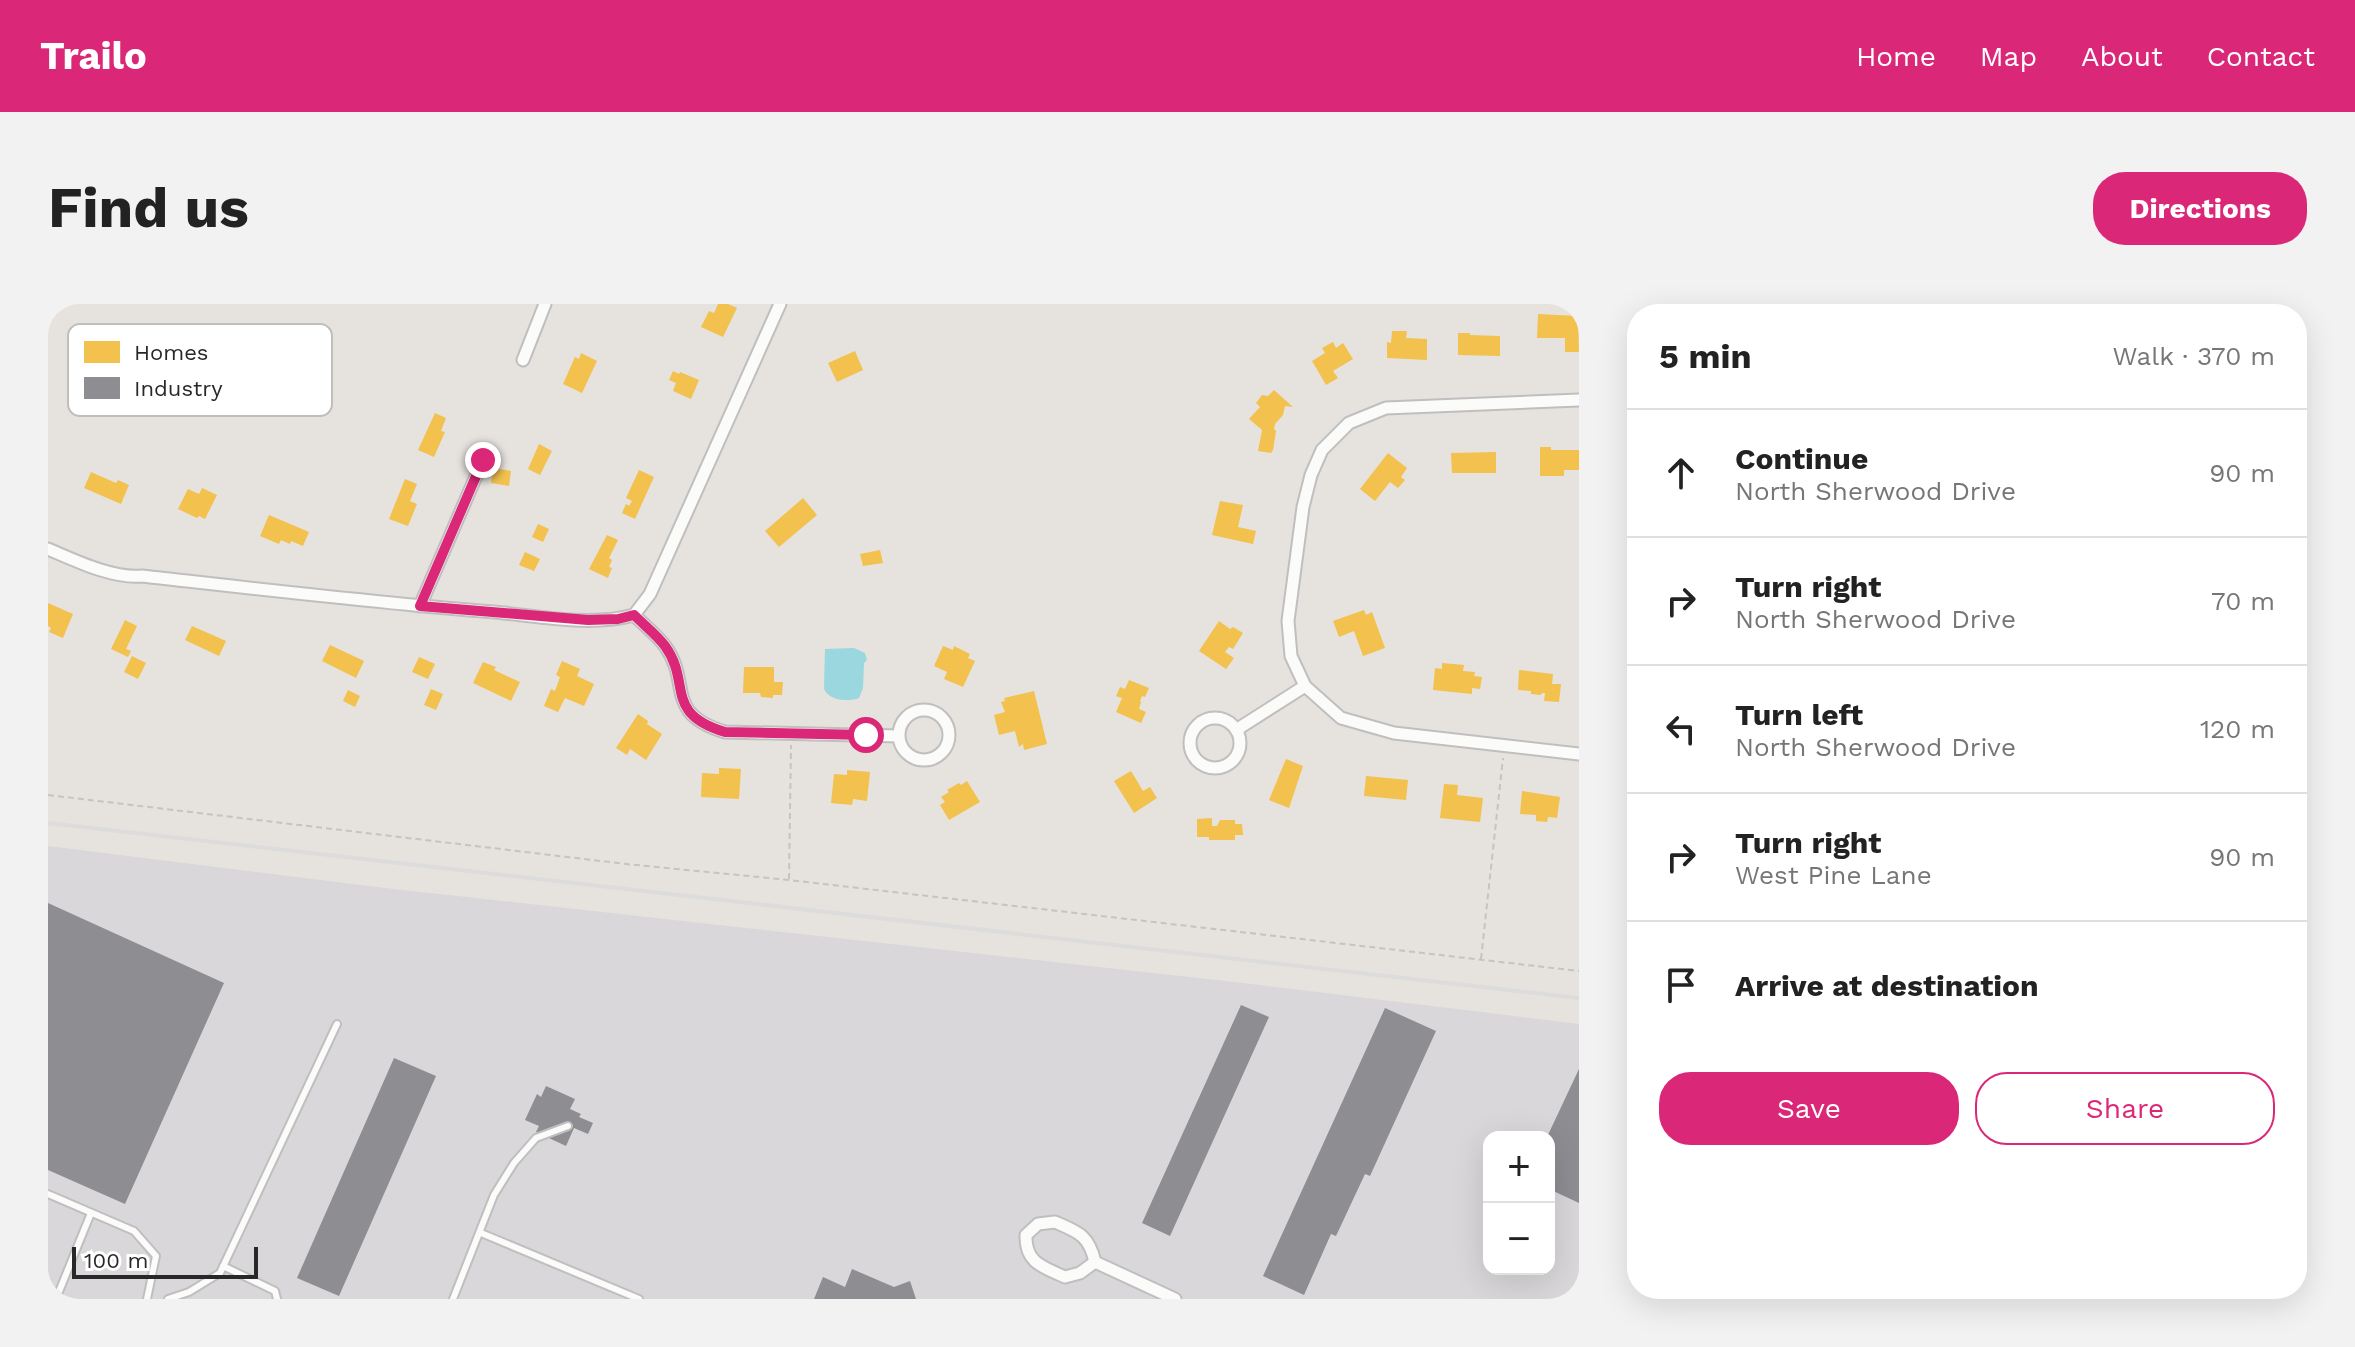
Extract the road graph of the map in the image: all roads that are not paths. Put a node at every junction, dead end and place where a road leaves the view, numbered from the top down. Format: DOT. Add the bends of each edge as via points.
graph roads {
  1 [pos="545,304"];
  2 [pos="780,304"];
  3 [pos="523,360"];
  4 [pos="1579,400"];
  5 [pos="483,460"];
  6 [pos="48,549"];
  7 [pos="420,606"];
  8 [pos="634,615"];
  9 [pos="1305,686"];
  10 [pos="1236,730"];
  11 [pos="899,736"];
  12 [pos="1579,754"];
  13 [pos="337,1024"];
  14 [pos="568,1126"];
  15 [pos="48,1194"];
  16 [pos="91,1213"];
  17 [pos="481,1233"];
  18 [pos="1095,1262"];
  19 [pos="223,1266"];
  20 [pos="182,1297"];
  21 [pos="56,1299"];
  22 [pos="147,1299"];
  23 [pos="168,1299"];
  24 [pos="277,1299"];
  25 [pos="453,1299"];
  26 [pos="639,1299"];
  27 [pos="1175,1299"];
  1 -- 3 [label="street"];
  2 -- 8 [label="street" via="650,594"];
  4 -- 9 [label="street" via="1386,408 1349,423 1322,450 1303,507 1288,621 1291,656"];
  5 -- 7 [label="street"];
  6 -- 7 [label="street" via="132,577"];
  7 -- 8 [label="street" via="588,620"];
  8 -- 11 [label="street" via="665,646 684,705 706,726 725,732"];
  9 -- 10 [label="street"];
  9 -- 12 [label="street" via="1341,718 1394,733"];
  10 -- 10 [label="street" via="1223,719 1206,720 1191,739 1194,756 1213,768 1228,764 1240,745"];
  11 -- 11 [label="street" via="905,751 920,759 937,756 949,735 938,715 924,710 909,715"];
  13 -- 19 [label="lane"];
  14 -- 17 [label="lane" via="536,1138 514,1163 494,1195"];
  15 -- 16 [label="lane"];
  16 -- 21 [label="lane"];
  16 -- 22 [label="lane" via="134,1231 156,1256"];
  17 -- 25 [label="lane"];
  17 -- 26 [label="lane"];
  18 -- 18 [label="street" via="1091,1245 1055,1222 1038,1224 1026,1235 1034,1262 1065,1277"];
  18 -- 27 [label="street"];
  19 -- 20 [label="lane"];
  19 -- 24 [label="lane" via="275,1291"];
  20 -- 23 [label="lane"];
}
